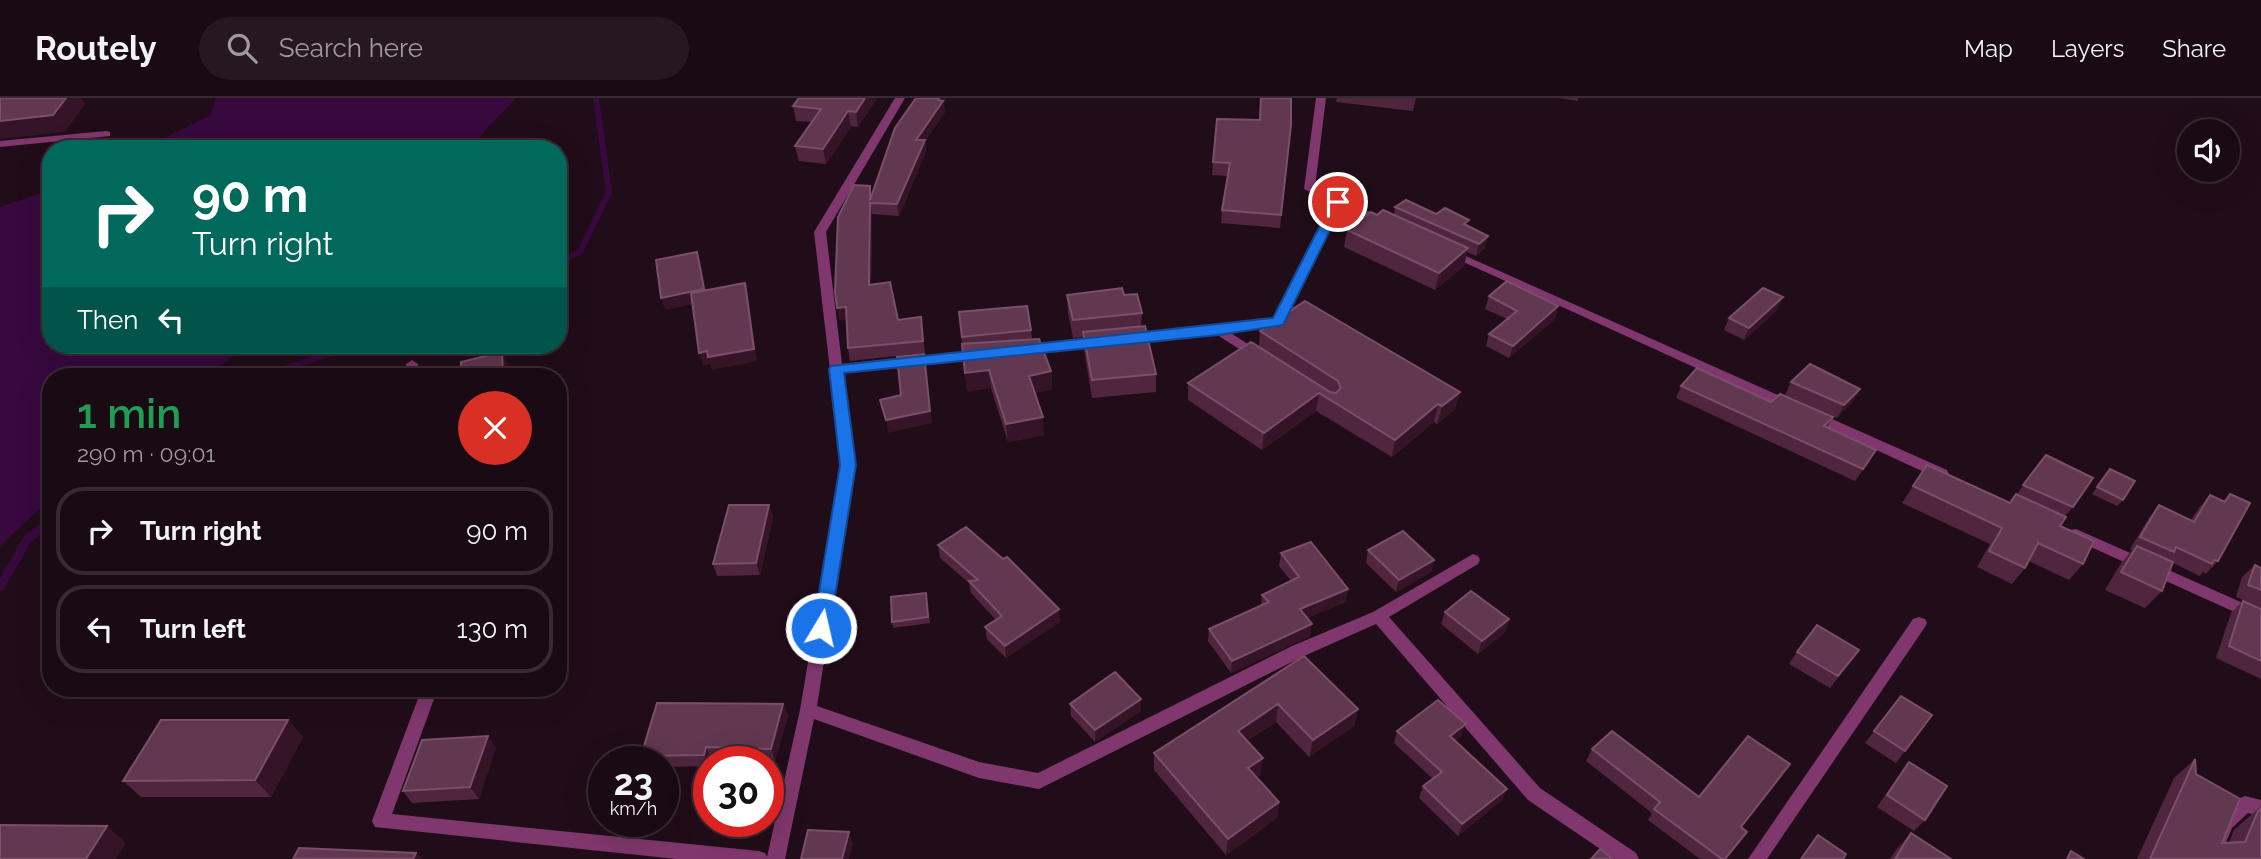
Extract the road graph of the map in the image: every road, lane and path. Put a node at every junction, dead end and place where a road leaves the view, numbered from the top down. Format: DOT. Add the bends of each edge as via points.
graph roads {
  1 [pos="900,98"];
  2 [pos="1321,98"];
  3 [pos="106,134"];
  4 [pos="48,140"];
  5 [pos="42,141"];
  6 [pos="0,145"];
  7 [pos="1338,202"];
  8 [pos="1401,230"];
  9 [pos="1439,247"];
  10 [pos="1218,330"];
  11 [pos="1263,360"];
  12 [pos="836,369"];
  13 [pos="1958,481"];
  14 [pos="2059,527"];
  15 [pos="1473,560"];
  16 [pos="1378,616"];
  17 [pos="2261,618"];
  18 [pos="1919,623"];
  19 [pos="426,697"];
  20 [pos="808,710"];
  21 [pos="2261,808"];
  22 [pos="758,859"];
  23 [pos="776,859"];
  24 [pos="1630,859"];
  25 [pos="1757,859"];
  26 [pos="2210,859"];
  1 -- 12 [label="street" via="820,232"];
  2 -- 7 [label="street" via="1309,189"];
  3 -- 4 [label="street"];
  5 -- 6 [label="street"];
  7 -- 8 [label="street"];
  7 -- 10 [label="street" via="1278,321"];
  9 -- 13 [label="street"];
  10 -- 11 [label="lane"];
  10 -- 12 [label="street"];
  12 -- 20 [label="street" via="848,465"];
  14 -- 17 [label="street"];
  15 -- 16 [label="street"];
  16 -- 20 [label="street" via="1298,651 1039,781 979,770"];
  16 -- 24 [label="street" via="1534,794"];
  18 -- 25 [label="street"];
  19 -- 22 [label="street" via="381,821"];
  20 -- 23 [label="street"];
  21 -- 26 [label="street" via="2245,804 2224,823"];
}
